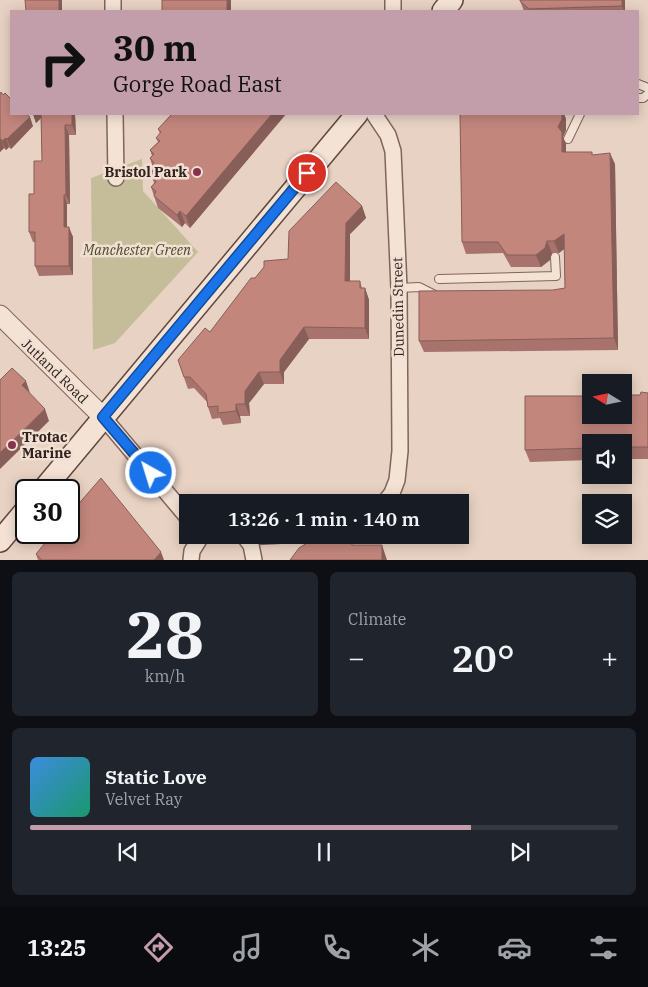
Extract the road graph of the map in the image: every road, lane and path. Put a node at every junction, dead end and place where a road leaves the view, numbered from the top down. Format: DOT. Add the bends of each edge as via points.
graph roads {
  1 [pos="452,0"];
  2 [pos="444,10"];
  3 [pos="115,115"];
  4 [pos="356,115"];
  5 [pos="375,115"];
  6 [pos="580,115"];
  7 [pos="568,139"];
  8 [pos="116,178"];
  9 [pos="556,257"];
  10 [pos="438,278"];
  11 [pos="399,288"];
  12 [pos="448,296"];
  13 [pos="0,315"];
  14 [pos="103,417"];
  15 [pos="51,479"];
  16 [pos="391,494"];
  17 [pos="179,507"];
  18 [pos="15,523"];
  19 [pos="0,541"];
  20 [pos="196,544"];
  21 [pos="249,544"];
  22 [pos="268,544"];
  23 [pos="254,556"];
  24 [pos="191,560"];
  1 -- 2 [label="main road"];
  3 -- 8 [label="street"];
  4 -- 14 [label="main road"];
  5 -- 11 [label="street, Dunedin Street" via="388,135 393,151"];
  6 -- 7 [label="lane"];
  9 -- 10 [label="lane" via="556,276"];
  11 -- 12 [label="lane" via="419,287 438,296"];
  11 -- 16 [label="street, Dunedin Street" via="400,451 397,480"];
  13 -- 14 [label="street, Jutland Road"];
  14 -- 15 [label="main road"];
  14 -- 17 [label="street, Jutland Road"];
  18 -- 19 [label="main road"];
  20 -- 24 [label="street"];
  21 -- 23 [label="street"];
  22 -- 23 [label="street"];
}
